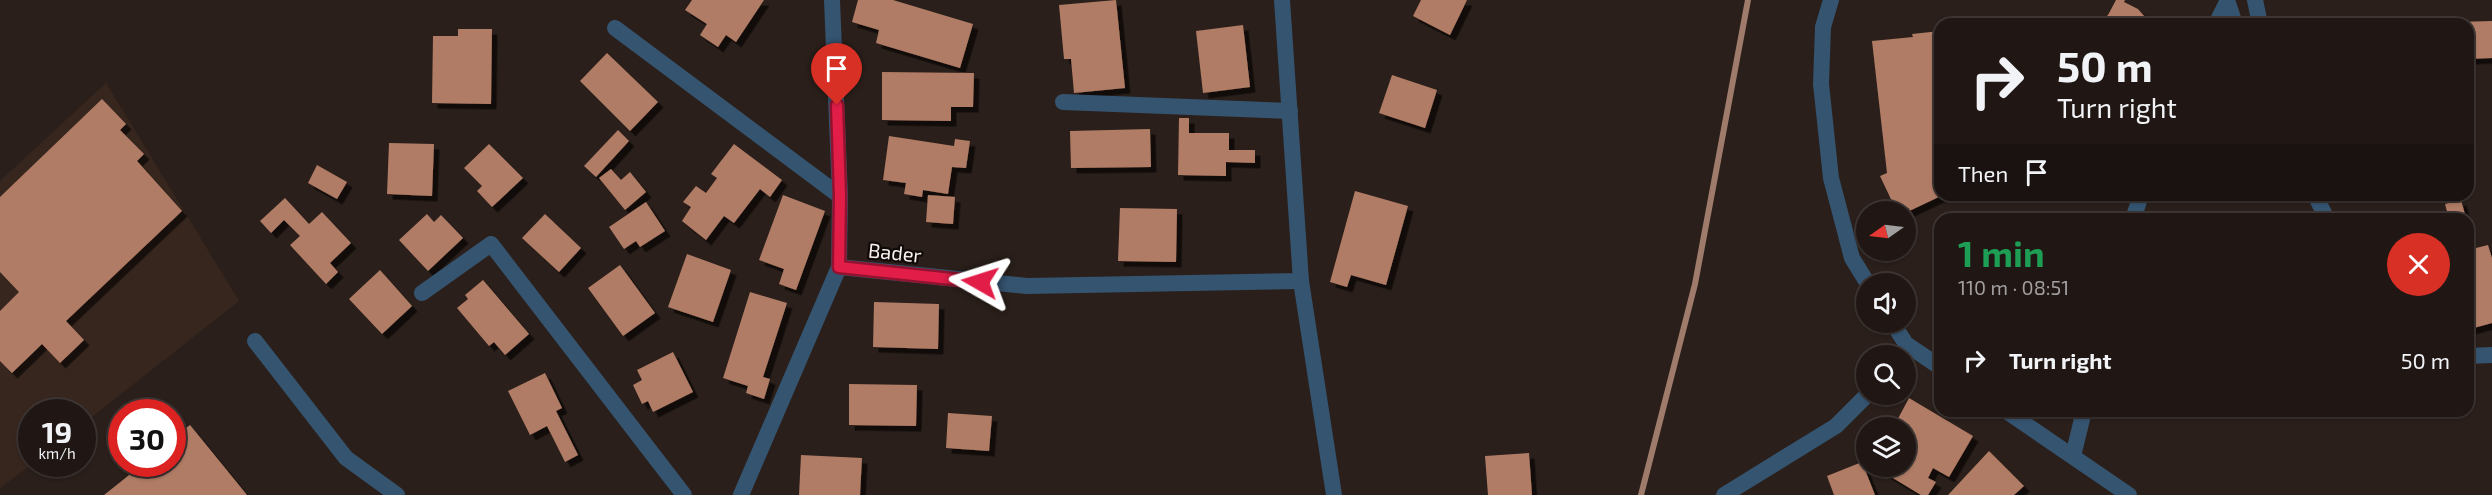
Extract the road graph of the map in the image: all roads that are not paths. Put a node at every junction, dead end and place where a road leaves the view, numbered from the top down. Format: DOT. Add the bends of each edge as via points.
graph roads {
  1 [pos="832,0"];
  2 [pos="1282,0"];
  3 [pos="1831,0"];
  4 [pos="2255,0"];
  5 [pos="2227,1"];
  6 [pos="2219,18"];
  7 [pos="2233,18"];
  8 [pos="2259,18"];
  9 [pos="615,28"];
  10 [pos="1064,102"];
  11 [pos="1290,111"];
  12 [pos="840,196"];
  13 [pos="839,267"];
  14 [pos="1861,273"];
  15 [pos="1301,281"];
  16 [pos="422,293"];
  17 [pos="255,341"];
  18 [pos="2492,355"];
  19 [pos="1916,356"];
  20 [pos="2474,356"];
  21 [pos="1934,364"];
  22 [pos="1857,405"];
  23 [pos="2015,417"];
  24 [pos="2083,417"];
  25 [pos="2073,456"];
  26 [pos="397,495"];
  27 [pos="684,495"];
  28 [pos="741,495"];
  29 [pos="1334,495"];
  30 [pos="1724,495"];
  31 [pos="2129,495"];
  1 -- 12 [label="street"];
  2 -- 11 [label="street"];
  3 -- 14 [label="street" via="1823,27 1821,84 1831,178 1852,258"];
  4 -- 8 [label="street"];
  5 -- 6 [label="street"];
  5 -- 7 [label="street"];
  9 -- 12 [label="street"];
  10 -- 11 [label="street"];
  11 -- 15 [label="street"];
  12 -- 13 [label="street"];
  13 -- 15 [label="street, Bader" via="1027,286"];
  13 -- 28 [label="street, Bader"];
  15 -- 29 [label="street"];
  16 -- 27 [label="street" via="491,244"];
  17 -- 26 [label="street" via="346,458"];
  18 -- 20 [label="street"];
  19 -- 21 [label="street"];
  22 -- 30 [label="street" via="1836,426"];
  23 -- 25 [label="street"];
  24 -- 25 [label="street"];
  25 -- 31 [label="street"];
}
